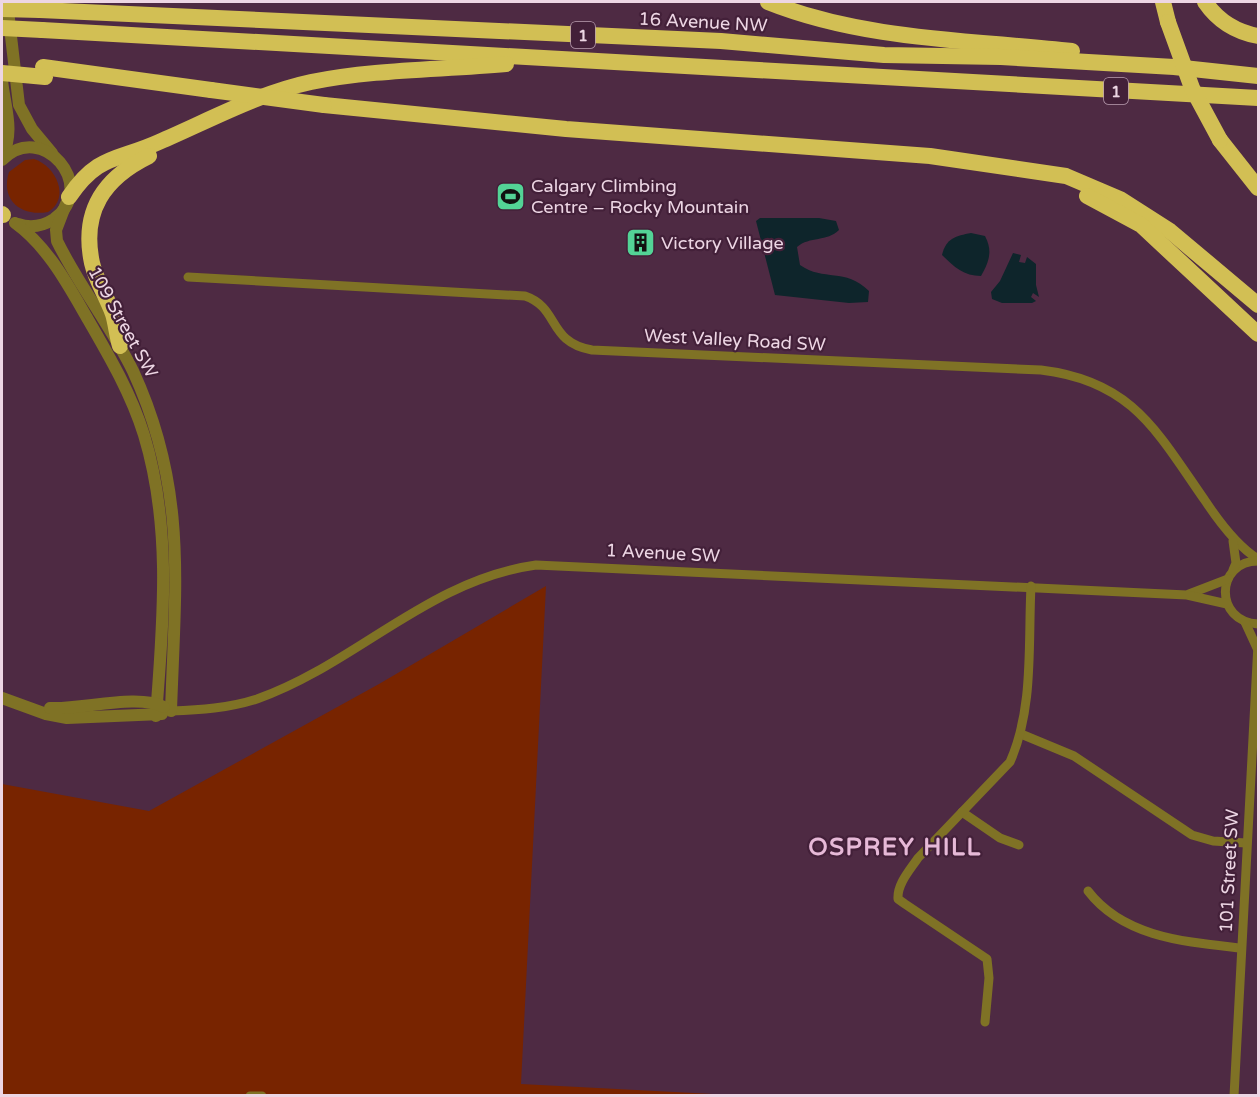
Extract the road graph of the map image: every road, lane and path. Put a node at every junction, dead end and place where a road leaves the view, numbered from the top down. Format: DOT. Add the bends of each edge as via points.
graph roads {
  1 [pos="8,2"];
  2 [pos="768,2"];
  3 [pos="1163,2"];
  4 [pos="1205,2"];
  5 [pos="2,9"];
  6 [pos="2,28"];
  7 [pos="1258,36"];
  8 [pos="563,59"];
  9 [pos="2,62"];
  10 [pos="1125,64"];
  11 [pos="44,72"];
  12 [pos="2,73"];
  13 [pos="1258,76"];
  14 [pos="2,80"];
  15 [pos="1258,98"];
  16 [pos="191,129"];
  17 [pos="52,154"];
  18 [pos="2,159"];
  19 [pos="1023,168"];
  20 [pos="1258,188"];
  21 [pos="68,200"];
  22 [pos="5,216"];
  23 [pos="188,277"];
  24 [pos="1258,305"];
  25 [pos="1258,334"];
  26 [pos="120,346"];
  27 [pos="1232,535"];
  28 [pos="1258,560"];
  29 [pos="1229,577"];
  30 [pos="1031,586"];
  31 [pos="1187,595"];
  32 [pos="1227,604"];
  33 [pos="1245,622"];
  34 [pos="1258,624"];
  35 [pos="1258,646"];
  36 [pos="2,698"];
  37 [pos="157,710"];
  38 [pos="171,711"];
  39 [pos="1021,734"];
  40 [pos="962,812"];
  41 [pos="1246,843"];
  42 [pos="1019,844"];
  43 [pos="1088,891"];
  44 [pos="1241,948"];
  45 [pos="985,1022"];
  46 [pos="250,1095"];
  47 [pos="262,1095"];
  48 [pos="1234,1095"];
  1 -- 17 [label="street" via="19,105"];
  2 -- 10 [label="highway" via="832,22 878,31 1093,53"];
  3 -- 20 [label="highway, bridge" via="1192,88 1220,140"];
  4 -- 7 [label="highway" via="1232,28"];
  5 -- 10 [label="highway, 16 Avenue NW / 1, bridge" via="709,40 884,55"];
  6 -- 8 [label="highway, 1, bridge"];
  8 -- 15 [label="highway, 1"];
  8 -- 16 [label="highway" via="379,72 310,82"];
  9 -- 11 [label="highway"];
  10 -- 13 [label="highway, 16 Avenue NW / 1"];
  11 -- 12 [label="highway, bridge"];
  11 -- 19 [label="highway, bridge" via="566,129 930,156"];
  14 -- 18 [label="street" via="10,128"];
  16 -- 21 [label="highway" via="102,162 79,182"];
  16 -- 26 [label="highway" via="115,177 106,186 93,214 89,240 92,264 113,315"];
  17 -- 18 [label="street" via="39,148 24,148"];
  17 -- 21 [label="street" via="66,170 70,183"];
  19 -- 24 [label="highway" via="1066,176 1120,199 1170,231"];
  19 -- 25 [label="highway" via="1089,196 1141,225"];
  21 -- 22 [label="street" via="57,216 45,224 30,226"];
  21 -- 26 [label="street, 109 Street SW" via="59,220 57,241"];
  22 -- 37 [label="street, 109 Street SW" via="29,233 68,284 113,362 144,436 164,547"];
  23 -- 27 [label="street, West Valley Road SW" via="525,296 543,306 568,342 592,350 1041,370 1077,375 1106,387 1137,410"];
  26 -- 38 [label="street, 109 Street SW" via="152,418 171,499 177,580"];
  27 -- 28 [label="street, West Valley Road SW"];
  27 -- 29 [label="street" via="1236,563"];
  28 -- 29 [label="street, 1 Avenue SW" via="1245,563"];
  29 -- 31 [label="street, 1 Avenue SW"];
  29 -- 32 [label="street"];
  30 -- 31 [label="street, 1 Avenue SW"];
  30 -- 38 [label="street, 1 Avenue SW" via="552,564 519,568 458,586 272,693 229,706"];
  30 -- 39 [label="street"];
  31 -- 32 [label="street, 1 Avenue SW"];
  32 -- 33 [label="street"];
  33 -- 34 [label="street"];
  33 -- 35 [label="street, 101 Street SW"];
  35 -- 41 [label="street, 101 Street SW"];
  36 -- 37 [label="street" via="64,709 137,703"];
  37 -- 38 [label="street"];
  39 -- 40 [label="street" via="1010,762"];
  39 -- 41 [label="street" via="1074,756 1192,835"];
  40 -- 42 [label="street" via="1000,838"];
  40 -- 45 [label="street" via="918,858 898,899 987,959"];
  41 -- 44 [label="street, 101 Street SW"];
  43 -- 44 [label="street" via="1106,911 1139,929 1172,939"];
  44 -- 48 [label="street, 101 Street SW"];
  46 -- 47 [label="street"];
}
